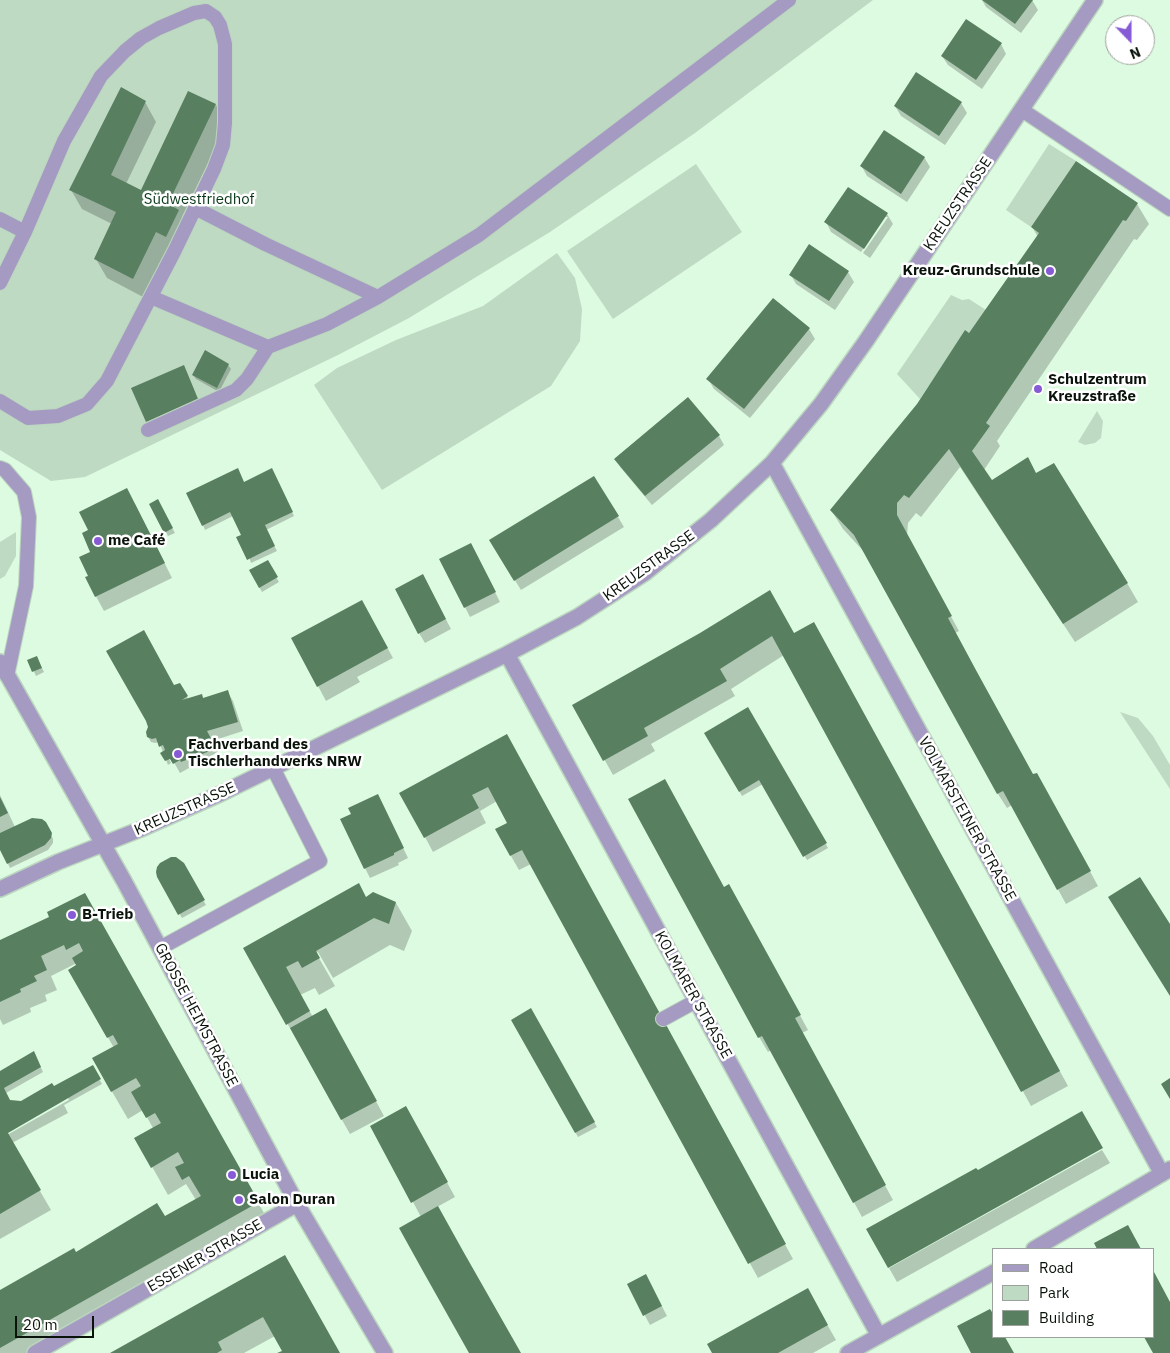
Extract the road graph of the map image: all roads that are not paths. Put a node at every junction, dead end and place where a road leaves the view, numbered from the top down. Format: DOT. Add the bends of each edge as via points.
graph roads {
  1 [pos="789,0"];
  2 [pos="1095,0"];
  3 [pos="208,5"];
  4 [pos="1022,110"];
  5 [pos="195,208"];
  6 [pos="1170,209"];
  7 [pos="0,220"];
  8 [pos="25,232"];
  9 [pos="0,283"];
  10 [pos="151,297"];
  11 [pos="378,297"];
  12 [pos="268,347"];
  13 [pos="0,402"];
  14 [pos="148,430"];
  15 [pos="772,463"];
  16 [pos="0,468"];
  17 [pos="507,654"];
  18 [pos="0,662"];
  19 [pos="7,676"];
  20 [pos="273,768"];
  21 [pos="104,844"];
  22 [pos="0,889"];
  23 [pos="160,948"];
  24 [pos="696,1001"];
  25 [pos="663,1019"];
  26 [pos="1166,1172"];
  27 [pos="297,1204"];
  28 [pos="1036,1248"];
  29 [pos="992,1273"];
  30 [pos="879,1336"];
  31 [pos="35,1353"];
  32 [pos="385,1353"];
  33 [pos="848,1353"];
  1 -- 11 [label="lane" via="479,235"];
  2 -- 4 [label="street, KREUZSTRASSE"];
  3 -- 5 [label="lane" via="220,25 225,44 225,135"];
  3 -- 8 [label="lane" via="141,38 101,76 64,141"];
  4 -- 6 [label="lane"];
  4 -- 15 [label="street, KREUZSTRASSE" via="866,341 821,404"];
  5 -- 10 [label="lane"];
  5 -- 11 [label="lane"];
  7 -- 8 [label="lane"];
  8 -- 9 [label="lane"];
  10 -- 12 [label="lane"];
  10 -- 13 [label="lane" via="107,381 87,404 58,416 28,418"];
  11 -- 12 [label="lane" via="327,324"];
  12 -- 14 [label="lane" via="236,390"];
  15 -- 17 [label="street, KREUZSTRASSE" via="711,520 645,572 577,617"];
  15 -- 26 [label="street, VOLMARSTEINER STRASSE"];
  16 -- 19 [label="lane" via="24,492 29,516 26,586"];
  17 -- 20 [label="street, KREUZSTRASSE"];
  17 -- 24 [label="street, KOLMARER STRASSE"];
  18 -- 19 [label="street, GROSSE HEIMSTRASSE"];
  19 -- 21 [label="street, GROSSE HEIMSTRASSE"];
  20 -- 21 [label="street, KREUZSTRASSE"];
  20 -- 23 [label="lane" via="320,861"];
  21 -- 22 [label="street, KREUZSTRASSE"];
  21 -- 23 [label="street, GROSSE HEIMSTRASSE"];
  23 -- 27 [label="street, GROSSE HEIMSTRASSE"];
  24 -- 25 [label="lane"];
  24 -- 30 [label="street, KOLMARER STRASSE"];
  26 -- 28 [label="street"];
  27 -- 31 [label="street, ESSENER STRASSE"];
  27 -- 32 [label="street, GROSSE HEIMSTRASSE"];
  29 -- 30 [label="street"];
  30 -- 33 [label="street"];
}
